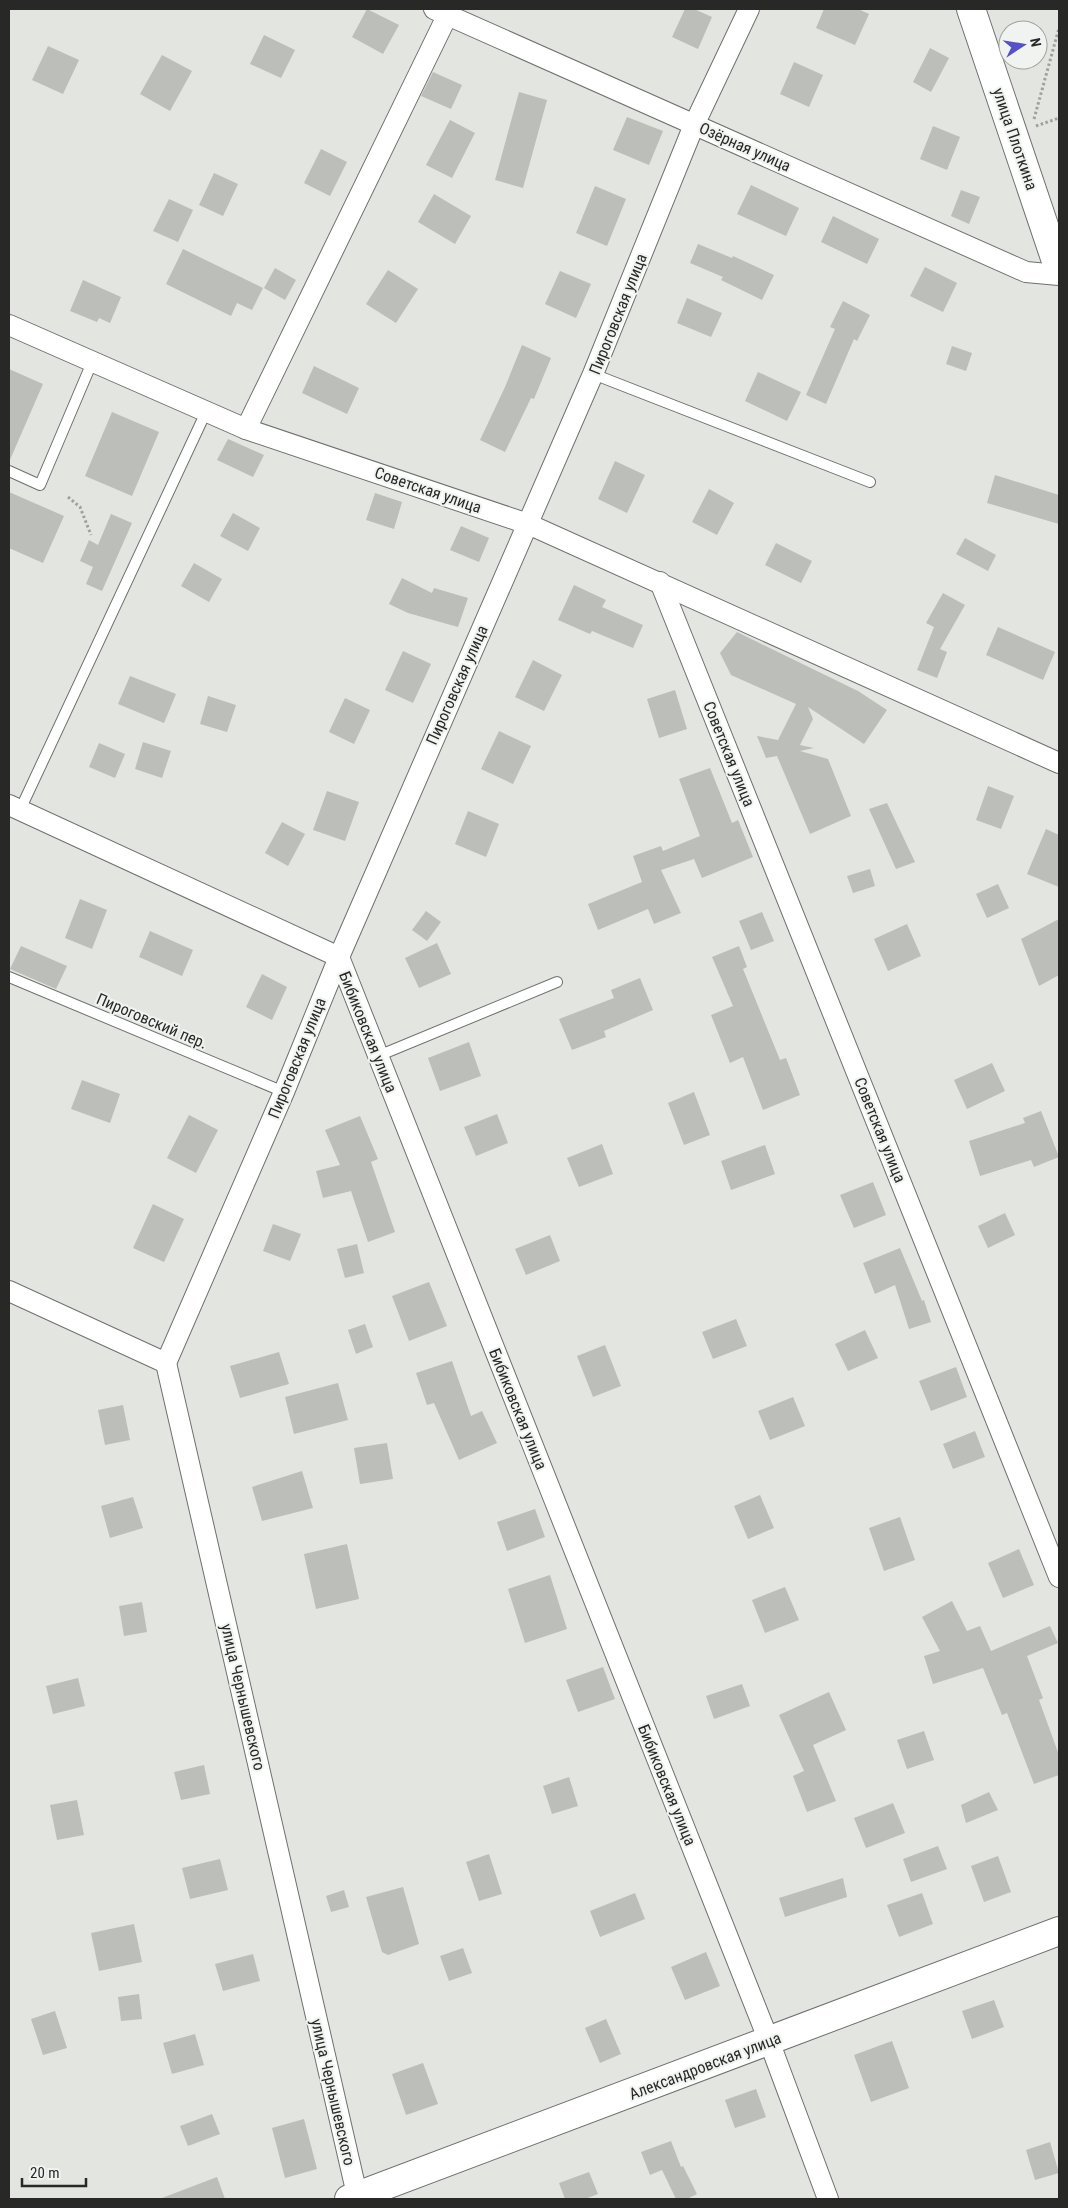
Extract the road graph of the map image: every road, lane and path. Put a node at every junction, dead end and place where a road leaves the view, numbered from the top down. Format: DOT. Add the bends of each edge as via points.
graph roads {
  1 [pos="749,9"];
  2 [pos="971,9"];
  3 [pos="441,12"];
  4 [pos="1059,28"];
  5 [pos="1059,118"];
  6 [pos="694,125"];
  7 [pos="1059,270"];
  8 [pos="1059,275"];
  9 [pos="9,324"];
  10 [pos="93,360"];
  11 [pos="593,374"];
  12 [pos="206,412"];
  13 [pos="246,429"];
  14 [pos="9,471"];
  15 [pos="870,482"];
  16 [pos="68,497"];
  17 [pos="528,524"];
  18 [pos="91,536"];
  19 [pos="660,582"];
  20 [pos="1059,763"];
  21 [pos="15,808"];
  22 [pos="339,957"];
  23 [pos="9,977"];
  24 [pos="557,982"];
  25 [pos="378,1056"];
  26 [pos="284,1092"];
  27 [pos="9,1291"];
  28 [pos="166,1363"];
  29 [pos="1059,1577"];
  30 [pos="1059,1931"];
  31 [pos="769,2041"];
  32 [pos="355,2198"];
  33 [pos="828,2199"];
  1 -- 6 [label="street, Пироговская улица"];
  2 -- 7 [label="street, улица Плоткина"];
  3 -- 6 [label="street, Озёрная улица"];
  3 -- 13 [label="street"];
  4 -- 5 [label="path" via="1031,128"];
  6 -- 8 [label="street, Озёрная улица" via="1026,272"];
  6 -- 11 [label="street, Пироговская улица"];
  9 -- 10 [label="street, Советская улица"];
  10 -- 12 [label="street, Советская улица"];
  10 -- 14 [label="lane" via="40,485"];
  11 -- 15 [label="lane"];
  11 -- 17 [label="street, Пироговская улица"];
  12 -- 13 [label="street, Советская улица"];
  12 -- 21 [label="lane"];
  13 -- 17 [label="street, Советская улица"];
  16 -- 18 [label="path" via="80,507"];
  17 -- 19 [label="street, Советская улица"];
  17 -- 22 [label="street, Пироговская улица"];
  19 -- 20 [label="street"];
  19 -- 29 [label="street, Советская улица"];
  21 -- 22 [label="street, Бибиковская улица"];
  22 -- 25 [label="street, Бибиковская улица"];
  22 -- 26 [label="street, Пироговская улица"];
  23 -- 26 [label="lane, Пироговский пер."];
  24 -- 25 [label="lane"];
  25 -- 31 [label="street, Бибиковская улица"];
  26 -- 28 [label="street, Пироговская улица"];
  27 -- 28 [label="street"];
  28 -- 32 [label="street, улица Чернышевского"];
  30 -- 31 [label="street, Александровская улица"];
  31 -- 32 [label="street, Александровская улица"];
  31 -- 33 [label="street, Бибиковская улица"];
}
